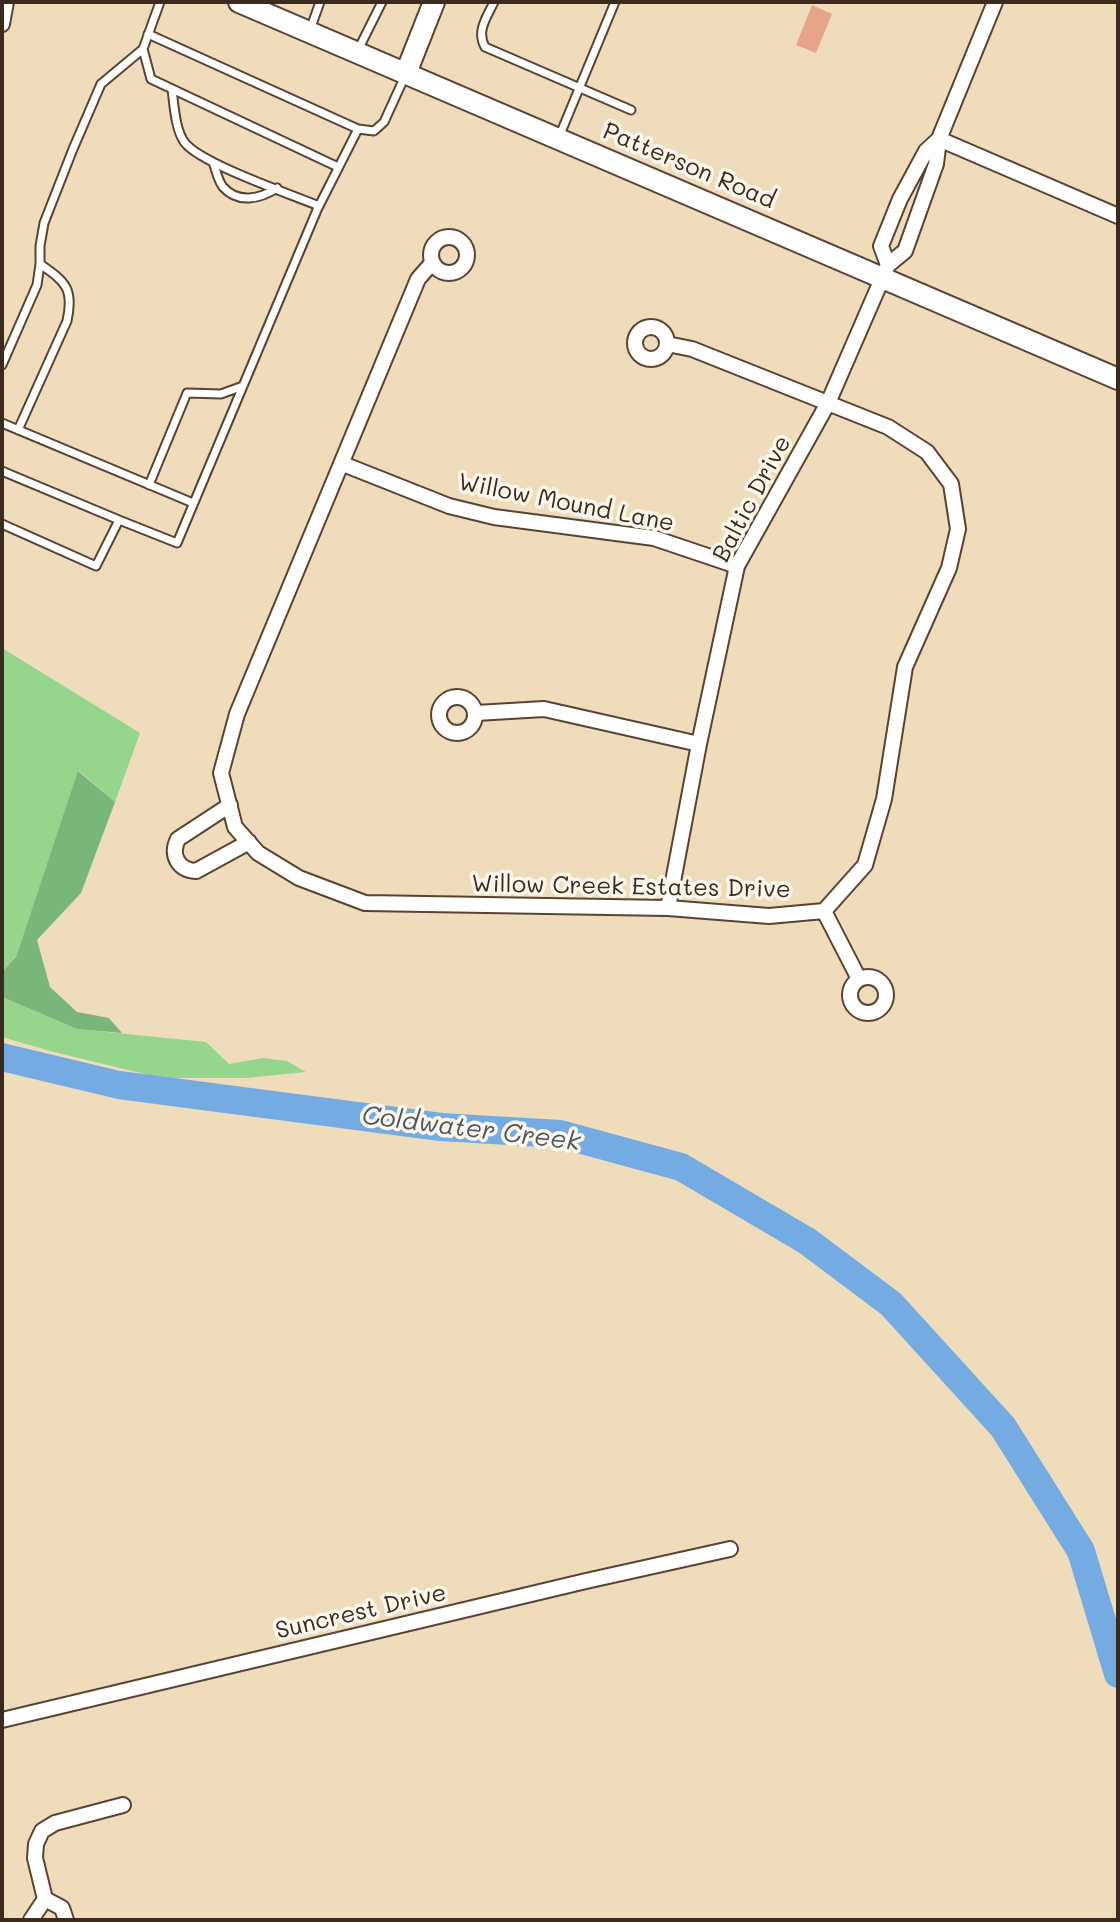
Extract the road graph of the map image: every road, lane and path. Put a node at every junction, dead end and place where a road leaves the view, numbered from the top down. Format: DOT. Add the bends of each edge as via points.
graph roads {
  1 [pos="6,2"];
  2 [pos="160,2"];
  3 [pos="239,2"];
  4 [pos="320,2"];
  5 [pos="382,2"];
  6 [pos="434,2"];
  7 [pos="494,2"];
  8 [pos="615,2"];
  9 [pos="995,2"];
  10 [pos="264,7"];
  11 [pos="2,24"];
  12 [pos="309,32"];
  13 [pos="148,34"];
  14 [pos="143,49"];
  15 [pos="357,52"];
  16 [pos="406,73"];
  17 [pos="579,88"];
  18 [pos="172,89"];
  19 [pos="631,110"];
  20 [pos="358,129"];
  21 [pos="559,138"];
  22 [pos="939,139"];
  23 [pos="213,162"];
  24 [pos="338,167"];
  25 [pos="277,188"];
  26 [pos="319,206"];
  27 [pos="1118,216"];
  28 [pos="432,263"];
  29 [pos="40,264"];
  30 [pos="885,271"];
  31 [pos="667,344"];
  32 [pos="2,365"];
  33 [pos="1118,379"];
  34 [pos="243,386"];
  35 [pos="828,403"];
  36 [pos="2,423"];
  37 [pos="18,430"];
  38 [pos="343,464"];
  39 [pos="2,471"];
  40 [pos="149,485"];
  41 [pos="193,503"];
  42 [pos="119,520"];
  43 [pos="2,524"];
  44 [pos="737,566"];
  45 [pos="476,713"];
  46 [pos="699,744"];
  47 [pos="230,805"];
  48 [pos="249,842"];
  49 [pos="668,908"];
  50 [pos="824,911"];
  51 [pos="859,979"];
  52 [pos="730,1549"];
  53 [pos="2,1720"];
  54 [pos="123,1805"];
  55 [pos="45,1899"];
  56 [pos="31,1920"];
  57 [pos="66,1920"];
  1 -- 11 [label="street"];
  2 -- 13 [label="lane"];
  3 -- 10 [label="main road, Patterson Road"];
  4 -- 12 [label="lane"];
  5 -- 15 [label="lane"];
  6 -- 16 [label="main road"];
  7 -- 17 [label="lane" via="480,35 485,47"];
  8 -- 17 [label="lane"];
  9 -- 22 [label="street, Baltic Drive"];
  10 -- 12 [label="main road, Patterson Road"];
  12 -- 15 [label="main road, Patterson Road"];
  13 -- 14 [label="lane"];
  13 -- 20 [label="lane"];
  14 -- 18 [label="lane" via="151,79"];
  14 -- 29 [label="lane" via="101,84 44,223"];
  15 -- 16 [label="main road, Patterson Road"];
  16 -- 20 [label="lane" via="384,122 374,131"];
  16 -- 21 [label="main road, Patterson Road"];
  17 -- 19 [label="lane"];
  17 -- 21 [label="lane"];
  18 -- 23 [label="lane" via="184,142"];
  18 -- 24 [label="lane"];
  20 -- 24 [label="lane"];
  21 -- 30 [label="main road, Patterson Road"];
  22 -- 27 [label="street"];
  22 -- 30 [label="street, Baltic Drive" via="936,164 905,251"];
  22 -- 30 [label="street, Baltic Drive" via="926,151 900,199 881,246"];
  23 -- 25 [label="lane"];
  23 -- 25 [label="lane" via="221,185 233,195 263,197"];
  24 -- 26 [label="lane"];
  25 -- 26 [label="lane"];
  26 -- 34 [label="lane"];
  28 -- 38 [label="street, Willow Creek Estates Drive" via="418,279"];
  29 -- 32 [label="lane" via="37,285"];
  29 -- 37 [label="lane" via="62,279 71,304"];
  30 -- 33 [label="main road, Patterson Road"];
  30 -- 35 [label="street, Baltic Drive"];
  31 -- 35 [label="street, Willow Creek Estates Drive"];
  34 -- 40 [label="lane" via="221,394 187,393"];
  34 -- 41 [label="lane"];
  35 -- 44 [label="street, Baltic Drive"];
  35 -- 50 [label="street, Willow Creek Estates Drive" via="888,427 927,452 951,484 958,529 949,568 905,667 884,799 865,865"];
  36 -- 37 [label="lane"];
  37 -- 40 [label="lane"];
  38 -- 44 [label="street, Willow Mound Lane" via="449,506 654,538"];
  38 -- 47 [label="street, Willow Creek Estates Drive" via="237,714 221,773"];
  39 -- 42 [label="lane"];
  40 -- 41 [label="lane"];
  41 -- 42 [label="lane" via="177,543"];
  42 -- 43 [label="lane" via="96,566"];
  44 -- 46 [label="street, Baltic Drive"];
  45 -- 46 [label="street" via="544,709"];
  46 -- 49 [label="street, Baltic Drive"];
  47 -- 48 [label="street, Willow Creek Estates Drive" via="235,827"];
  47 -- 48 [label="street" via="178,839 177,861 196,871"];
  48 -- 49 [label="street, Willow Creek Estates Drive" via="299,878 365,903"];
  49 -- 50 [label="street, Willow Creek Estates Drive" via="769,916"];
  50 -- 51 [label="street"];
  52 -- 53 [label="street, Suncrest Drive"];
  54 -- 55 [label="street" via="42,1831 35,1858"];
  55 -- 56 [label="street"];
  55 -- 57 [label="street" via="62,1908"];
}
